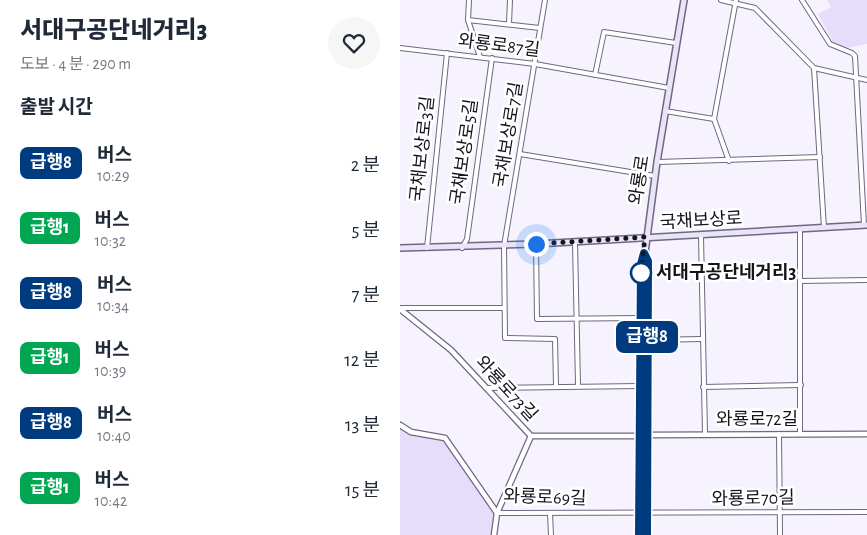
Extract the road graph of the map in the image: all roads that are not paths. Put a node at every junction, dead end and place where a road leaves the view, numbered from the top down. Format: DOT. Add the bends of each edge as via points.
graph roads {
  1 [pos="469,0"];
  2 [pos="510,0"];
  3 [pos="545,0"];
  4 [pos="684,0"];
  5 [pos="721,0"];
  6 [pos="802,0"];
  7 [pos="736,1"];
  8 [pos="468,20"];
  9 [pos="509,24"];
  10 [pos="540,28"];
  11 [pos="676,44"];
  12 [pos="400,48"];
  13 [pos="447,53"];
  14 [pos="480,57"];
  15 [pos="492,58"];
  16 [pos="535,64"];
  17 [pos="814,68"];
  18 [pos="595,74"];
  19 [pos="856,77"];
  20 [pos="867,80"];
  21 [pos="669,88"];
  22 [pos="665,111"];
  23 [pos="714,119"];
  24 [pos="520,154"];
  25 [pos="820,157"];
  26 [pos="729,161"];
  27 [pos="657,162"];
  28 [pos="654,176"];
  29 [pos="866,225"];
  30 [pos="824,228"];
  31 [pos="800,230"];
  32 [pos="701,236"];
  33 [pos="645,237"];
  34 [pos="575,242"];
  35 [pos="536,244"];
  36 [pos="504,246"];
  37 [pos="400,248"];
  38 [pos="427,248"];
  39 [pos="462,248"];
  40 [pos="644,253"];
  41 [pos="802,280"];
  42 [pos="867,280"];
  43 [pos="504,308"];
  44 [pos="400,309"];
  45 [pos="576,318"];
  46 [pos="640,318"];
  47 [pos="702,339"];
  48 [pos="647,340"];
  49 [pos="578,385"];
  50 [pos="556,386"];
  51 [pos="640,386"];
  52 [pos="703,386"];
  53 [pos="801,386"];
  54 [pos="486,388"];
  55 [pos="400,425"];
  56 [pos="705,434"];
  57 [pos="779,434"];
  58 [pos="800,434"];
  59 [pos="867,434"];
  60 [pos="647,435"];
  61 [pos="531,436"];
  62 [pos="640,436"];
  63 [pos="780,512"];
  64 [pos="867,512"];
  65 [pos="497,513"];
  66 [pos="550,513"];
  67 [pos="639,514"];
  68 [pos="647,514"];
  69 [pos="494,535"];
  70 [pos="551,535"];
  71 [pos="639,535"];
  72 [pos="647,535"];
  73 [pos="780,535"];
  1 -- 8 [label="street"];
  2 -- 9 [label="street"];
  3 -- 10 [label="street, 국채보상로7길"];
  4 -- 11 [label="main road, 와룡로"];
  5 -- 7 [label="street"];
  6 -- 19 [label="street" via="830,44 855,56"];
  7 -- 17 [label="street" via="755,8"];
  7 -- 23 [label="street"];
  8 -- 9 [label="street"];
  8 -- 14 [label="street"];
  9 -- 10 [label="street"];
  10 -- 16 [label="street, 국채보상로7길"];
  11 -- 18 [label="street" via="604,32"];
  11 -- 21 [label="main road, 와룡로"];
  12 -- 13 [label="street, 와룡로87길"];
  13 -- 14 [label="street, 와룡로87길"];
  13 -- 38 [label="street, 국채보상로3길"];
  14 -- 15 [label="street, 와룡로87길"];
  15 -- 16 [label="street, 와룡로87길"];
  15 -- 39 [label="street, 국채보상로5길" via="467,239"];
  16 -- 18 [label="street, 와룡로87길"];
  16 -- 24 [label="street, 국채보상로7길"];
  17 -- 19 [label="street"];
  17 -- 25 [label="street"];
  18 -- 21 [label="street, 와룡로87길"];
  19 -- 20 [label="street"];
  19 -- 29 [label="street"];
  21 -- 22 [label="main road, 와룡로"];
  22 -- 23 [label="street"];
  22 -- 27 [label="main road, 와룡로"];
  23 -- 26 [label="street"];
  24 -- 28 [label="street"];
  24 -- 36 [label="street, 국채보상로7길"];
  25 -- 26 [label="street"];
  25 -- 30 [label="street"];
  26 -- 27 [label="street"];
  27 -- 28 [label="main road, 와룡로"];
  28 -- 33 [label="main road, 와룡로"];
  29 -- 30 [label="main road, 국채보상로"];
  30 -- 31 [label="main road, 국채보상로"];
  31 -- 32 [label="main road, 국채보상로"];
  31 -- 41 [label="street"];
  32 -- 33 [label="main road, 국채보상로"];
  32 -- 47 [label="street"];
  33 -- 34 [label="main road, 국채보상로"];
  33 -- 40 [label="main road, 와룡로"];
  34 -- 35 [label="main road, 국채보상로"];
  34 -- 45 [label="street"];
  35 -- 36 [label="main road, 국채보상로"];
  35 -- 45 [label="street" via="537,319"];
  36 -- 39 [label="main road, 국채보상로"];
  36 -- 43 [label="street, 국채보상로7길"];
  37 -- 38 [label="main road, 국채보상로"];
  38 -- 39 [label="main road, 국채보상로"];
  40 -- 46 [label="main road, 와룡로" via="641,261"];
  40 -- 48 [label="main road, 와룡로" via="648,261"];
  41 -- 42 [label="street"];
  41 -- 53 [label="street"];
  43 -- 44 [label="street"];
  43 -- 50 [label="street, 국채보상로7길" via="505,338 555,339"];
  44 -- 54 [label="street, 와룡로73길" via="451,350"];
  45 -- 46 [label="street"];
  45 -- 49 [label="street"];
  46 -- 51 [label="main road, 와룡로"];
  47 -- 48 [label="street"];
  47 -- 52 [label="street"];
  48 -- 60 [label="main road, 와룡로"];
  49 -- 50 [label="street"];
  49 -- 51 [label="street"];
  50 -- 54 [label="street"];
  51 -- 62 [label="main road, 와룡로"];
  52 -- 53 [label="street"];
  52 -- 56 [label="street"];
  53 -- 58 [label="street"];
  54 -- 61 [label="street, 와룡로73길"];
  55 -- 65 [label="street, 와룡로69길" via="411,432 445,438"];
  56 -- 57 [label="street, 와룡로72길"];
  56 -- 60 [label="street, 와룡로72길"];
  57 -- 58 [label="street, 와룡로72길"];
  57 -- 63 [label="street"];
  58 -- 59 [label="street, 와룡로72길"];
  60 -- 68 [label="main road, 와룡로"];
  61 -- 62 [label="street, 와룡로73길"];
  61 -- 65 [label="street"];
  62 -- 67 [label="main road, 와룡로"];
  63 -- 64 [label="street, 와룡로70길"];
  63 -- 68 [label="street, 와룡로70길"];
  63 -- 73 [label="street"];
  65 -- 66 [label="street, 와룡로69길"];
  65 -- 69 [label="street"];
  66 -- 67 [label="street, 와룡로69길"];
  66 -- 70 [label="street"];
  67 -- 68 [label="street, 와룡로70길"];
  67 -- 71 [label="main road, 와룡로"];
  68 -- 72 [label="main road, 와룡로"];
}
